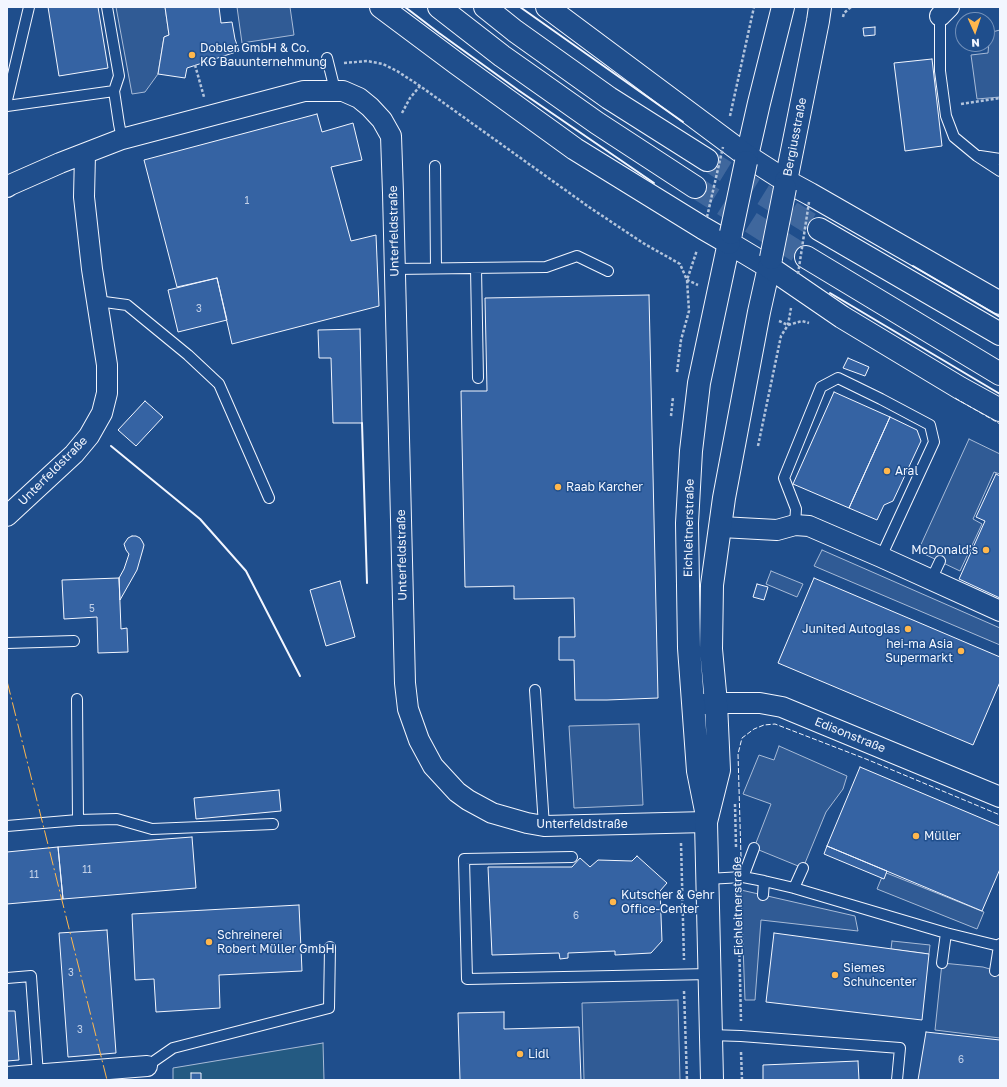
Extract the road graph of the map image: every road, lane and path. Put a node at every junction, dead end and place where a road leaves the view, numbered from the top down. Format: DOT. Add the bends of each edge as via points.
graph roads {
  1 [pos="29,7"];
  2 [pos="107,7"];
  3 [pos="381,7"];
  4 [pos="439,7"];
  5 [pos="485,7"];
  6 [pos="547,7"];
  7 [pos="754,7"];
  8 [pos="783,7"];
  9 [pos="820,7"];
  10 [pos="945,11"];
  11 [pos="327,58"];
  12 [pos="195,65"];
  13 [pos="335,90"];
  14 [pos="114,91"];
  15 [pos="1000,98"];
  16 [pos="204,99"];
  17 [pos="7,100"];
  18 [pos="7,106"];
  19 [pos="944,106"];
  20 [pos="391,136"];
  21 [pos="122,139"];
  22 [pos="718,149"];
  23 [pos="85,154"];
  24 [pos="977,156"];
  25 [pos="746,159"];
  26 [pos="1000,159"];
  27 [pos="435,166"];
  28 [pos="1000,171"];
  29 [pos="786,185"];
  30 [pos="7,187"];
  31 [pos="695,187"];
  32 [pos="809,202"];
  33 [pos="707,217"];
  34 [pos="819,229"];
  35 [pos="730,238"];
  36 [pos="770,262"];
  37 [pos="802,266"];
  38 [pos="395,268"];
  39 [pos="436,268"];
  40 [pos="476,268"];
  41 [pos="608,271"];
  42 [pos="97,301"];
  43 [pos="1000,303"];
  44 [pos="813,324"];
  45 [pos="1000,334"];
  46 [pos="681,340"];
  47 [pos="1000,374"];
  48 [pos="478,378"];
  49 [pos="1000,410"];
  50 [pos="757,451"];
  51 [pos="269,498"];
  52 [pos="7,516"];
  53 [pos="795,525"];
  54 [pos="721,527"];
  55 [pos="881,557"];
  56 [pos="940,562"];
  57 [pos="931,580"];
  58 [pos="1000,611"];
  59 [pos="74,641"];
  60 [pos="7,643"];
  61 [pos="535,690"];
  62 [pos="77,699"];
  63 [pos="716,703"];
  64 [pos="693,705"];
  65 [pos="1000,797"];
  66 [pos="735,801"];
  67 [pos="707,819"];
  68 [pos="78,820"];
  69 [pos="680,822"];
  70 [pos="273,824"];
  71 [pos="7,826"];
  72 [pos="544,826"];
  73 [pos="754,848"];
  74 [pos="572,857"];
  75 [pos="803,868"];
  76 [pos="740,877"];
  77 [pos="707,879"];
  78 [pos="764,881"];
  79 [pos="794,888"];
  80 [pos="763,895"];
  81 [pos="946,933"];
  82 [pos="999,945"];
  83 [pos="330,947"];
  84 [pos="942,963"];
  85 [pos="995,971"];
  86 [pos="710,974"];
  87 [pos="684,975"];
  88 [pos="7,978"];
  89 [pos="710,1036"];
  90 [pos="741,1036"];
  91 [pos="147,1066"];
  92 [pos="38,1075"];
  93 [pos="7,1077"];
  94 [pos="687,1080"];
  95 [pos="712,1080"];
  96 [pos="742,1080"];
  97 [pos="897,1080"];
  1 -- 17 [label="lane"];
  2 -- 14 [label="lane" via="119,76"];
  3 -- 35 [label="main road" via="575,149 703,228"];
  4 -- 31 [label="main road" via="590,119"];
  5 -- 22 [label="main road" via="609,98"];
  6 -- 22 [label="main road"];
  7 -- 22 [label="path"];
  8 -- 25 [label="main road"];
  9 -- 29 [label="main road, Bergiusstraße"];
  10 -- 19 [label="lane" via="940,71"];
  11 -- 13 [label="lane"];
  12 -- 16 [label="path"];
  13 -- 20 [label="street, Unterfeldstraße" via="359,98 370,107 382,120"];
  13 -- 21 [label="street, Unterfeldstraße" via="304,91"];
  14 -- 18 [label="lane"];
  14 -- 21 [label="lane"];
  15 -- 19 [label="path"];
  19 -- 24 [label="lane" via="954,137"];
  20 -- 38 [label="street, Unterfeldstraße"];
  20 -- 46 [label="path" via="410,98 420,86 643,243 680,264 687,280 689,311"];
  21 -- 23 [label="street, Unterfeldstraße"];
  22 -- 25 [label="main road"];
  22 -- 33 [label="path, bridge"];
  23 -- 30 [label="street"];
  23 -- 42 [label="street, Unterfeldstraße" via="84,196"];
  24 -- 26 [label="lane"];
  24 -- 28 [label="lane"];
  25 -- 29 [label="main road"];
  25 -- 35 [label="main road, bridge"];
  27 -- 39 [label="lane"];
  29 -- 36 [label="main road, Bergiusstraße, bridge"];
  29 -- 43 [label="main road" via="810,194"];
  32 -- 37 [label="path, bridge"];
  34 -- 45 [label="main road"];
  35 -- 36 [label="main road"];
  35 -- 64 [label="main road, Eichleitnerstraße" via="699,383 691,451 687,523 689,648"];
  36 -- 49 [label="main road" via="842,317"];
  36 -- 54 [label="main road, Eichleitnerstraße" via="724,498"];
  37 -- 47 [label="main road"];
  38 -- 39 [label="lane"];
  38 -- 72 [label="street, Unterfeldstraße" via="405,683 408,709 419,740 434,766 457,792 492,813"];
  39 -- 40 [label="lane"];
  40 -- 41 [label="lane" via="546,267 577,256"];
  40 -- 48 [label="lane"];
  42 -- 51 [label="lane" via="127,305 219,384"];
  42 -- 52 [label="street, Unterfeldstraße" via="107,365 107,392 102,413 89,436 74,454"];
  44 -- 50 [label="path" via="802,321 788,325 781,336"];
  53 -- 54 [label="street" via="777,530"];
  53 -- 55 [label="street" via="809,526"];
  53 -- 55 [label="lane" via="796,509 784,478 822,387 838,378 930,425 934,442"];
  54 -- 63 [label="main road, Eichleitnerstraße" via="712,585 711,649"];
  55 -- 57 [label="street"];
  56 -- 57 [label="lane"];
  57 -- 58 [label="street"];
  59 -- 60 [label="lane"];
  61 -- 72 [label="lane"];
  62 -- 68 [label="lane"];
  63 -- 64 [label="street, Edisonstraße"];
  63 -- 65 [label="street, Edisonstraße" via="760,703 782,707"];
  63 -- 67 [label="main road, Eichleitnerstraße" via="719,770"];
  64 -- 67 [label="main road, Eichleitnerstraße" via="698,771"];
  66 -- 76 [label="path, Eichleitnerstraße"];
  67 -- 69 [label="street, Unterfeldstraße"];
  67 -- 77 [label="main road, Eichleitnerstraße"];
  68 -- 70 [label="lane" via="117,819 152,829"];
  68 -- 71 [label="lane"];
  69 -- 72 [label="street, Unterfeldstraße"];
  69 -- 87 [label="path"];
  73 -- 76 [label="lane"];
  74 -- 87 [label="lane" via="464,859 466,980"];
  75 -- 79 [label="lane"];
  76 -- 77 [label="lane"];
  76 -- 78 [label="lane"];
  76 -- 90 [label="path, Eichleitnerstraße"];
  77 -- 86 [label="main road, Eichleitnerstraße"];
  78 -- 79 [label="lane"];
  78 -- 80 [label="lane"];
  79 -- 81 [label="lane"];
  81 -- 82 [label="lane"];
  81 -- 84 [label="lane"];
  82 -- 85 [label="lane"];
  83 -- 91 [label="lane" via="329,1008 173,1048"];
  86 -- 87 [label="lane"];
  86 -- 89 [label="main road, Eichleitnerstraße"];
  87 -- 94 [label="path"];
  88 -- 92 [label="lane" via="31,976"];
  89 -- 90 [label="lane"];
  89 -- 95 [label="main road, Eichleitnerstraße"];
  90 -- 96 [label="path, Eichleitnerstraße"];
  90 -- 97 [label="lane" via="900,1048"];
  91 -- 92 [label="street"];
  92 -- 93 [label="street"];
}
